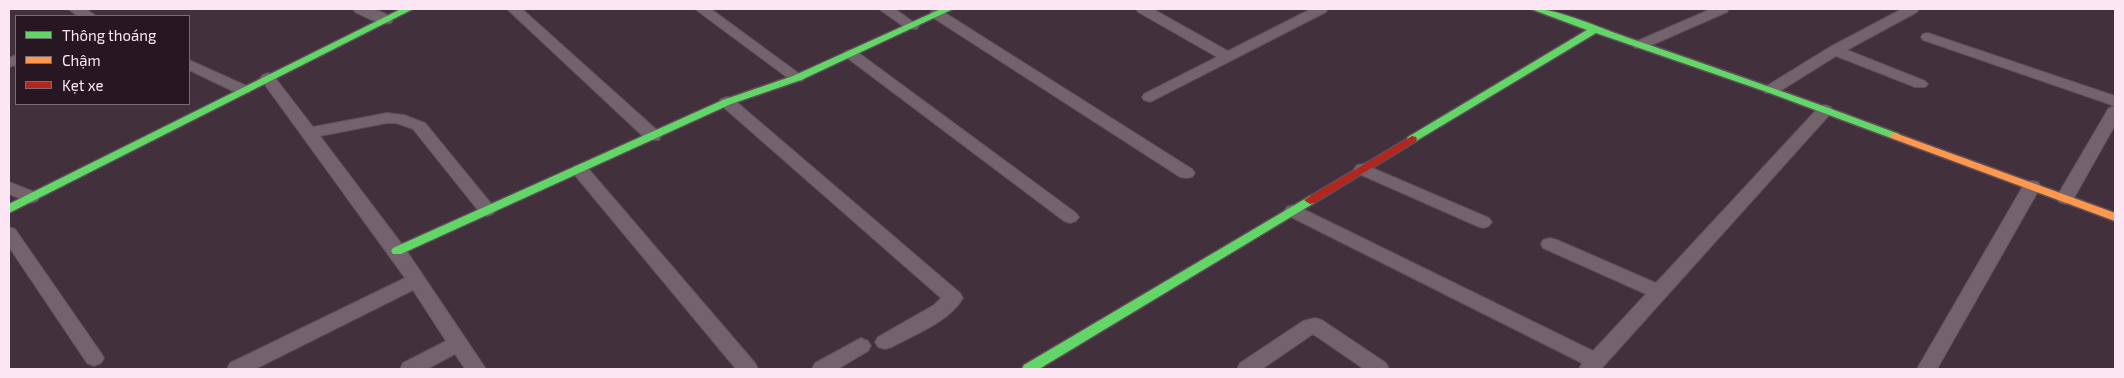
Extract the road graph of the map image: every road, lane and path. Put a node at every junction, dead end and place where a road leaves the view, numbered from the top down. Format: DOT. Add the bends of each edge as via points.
graph roads {
  1 [pos="75,9"];
  2 [pos="360,9"];
  3 [pos="408,9"];
  4 [pos="514,9"];
  5 [pos="702,9"];
  6 [pos="886,9"];
  7 [pos="1143,9"];
  8 [pos="1536,9"];
  9 [pos="1722,9"];
  10 [pos="1912,9"];
  11 [pos="943,11"];
  12 [pos="1308,11"];
  13 [pos="86,15"];
  14 [pos="386,20"];
  15 [pos="912,26"];
  16 [pos="1595,29"];
  17 [pos="1928,37"];
  18 [pos="1640,45"];
  19 [pos="1834,50"];
  20 [pos="851,54"];
  21 [pos="1228,57"];
  22 [pos="190,64"];
  23 [pos="268,78"];
  24 [pos="797,78"];
  25 [pos="1920,84"];
  26 [pos="243,90"];
  27 [pos="1771,90"];
  28 [pos="1150,97"];
  29 [pos="2115,101"];
  30 [pos="727,102"];
  31 [pos="1825,110"];
  32 [pos="2115,111"];
  33 [pos="310,133"];
  34 [pos="653,136"];
  35 [pos="1363,169"];
  36 [pos="580,170"];
  37 [pos="1186,173"];
  38 [pos="2032,186"];
  39 [pos="9,187"];
  40 [pos="31,197"];
  41 [pos="2065,198"];
  42 [pos="9,209"];
  43 [pos="487,210"];
  44 [pos="1293,211"];
  45 [pos="1070,217"];
  46 [pos="2115,217"];
  47 [pos="1482,222"];
  48 [pos="9,233"];
  49 [pos="1550,244"];
  50 [pos="397,250"];
  51 [pos="417,280"];
  52 [pos="1659,292"];
  53 [pos="885,342"];
  54 [pos="459,343"];
  55 [pos="861,346"];
  56 [pos="94,358"];
  57 [pos="1593,366"];
  58 [pos="237,369"];
  59 [pos="410,369"];
  60 [pos="476,369"];
  61 [pos="748,369"];
  62 [pos="822,369"];
  63 [pos="1029,369"];
  64 [pos="1247,369"];
  65 [pos="1379,369"];
  66 [pos="1927,369"];
  1 -- 13 [label="street"];
  2 -- 14 [label="street"];
  3 -- 14 [label="street"];
  4 -- 34 [label="street"];
  5 -- 24 [label="street"];
  6 -- 15 [label="street"];
  7 -- 21 [label="street"];
  8 -- 16 [label="street"];
  9 -- 18 [label="street"];
  10 -- 19 [label="street"];
  11 -- 15 [label="street"];
  11 -- 37 [label="street"];
  12 -- 21 [label="street"];
  14 -- 23 [label="street"];
  15 -- 20 [label="street"];
  16 -- 18 [label="street"];
  16 -- 35 [label="street"];
  17 -- 29 [label="street"];
  18 -- 27 [label="street"];
  19 -- 25 [label="street"];
  19 -- 27 [label="street"];
  20 -- 24 [label="street"];
  20 -- 45 [label="street"];
  21 -- 28 [label="street"];
  22 -- 26 [label="street"];
  23 -- 26 [label="street"];
  23 -- 33 [label="street"];
  24 -- 30 [label="street"];
  26 -- 40 [label="street"];
  27 -- 31 [label="street"];
  30 -- 34 [label="street"];
  30 -- 53 [label="street" via="953,298 941,310"];
  31 -- 38 [label="street"];
  31 -- 52 [label="street"];
  32 -- 41 [label="street"];
  33 -- 43 [label="street" via="387,118 408,121 419,126"];
  33 -- 50 [label="street"];
  34 -- 36 [label="street"];
  35 -- 44 [label="street"];
  35 -- 47 [label="street"];
  36 -- 43 [label="street"];
  36 -- 61 [label="street"];
  38 -- 41 [label="street"];
  38 -- 66 [label="street"];
  39 -- 40 [label="street"];
  40 -- 42 [label="street"];
  41 -- 46 [label="street"];
  43 -- 50 [label="street"];
  44 -- 57 [label="street"];
  44 -- 63 [label="street"];
  48 -- 56 [label="street"];
  49 -- 52 [label="street"];
  50 -- 51 [label="street"];
  51 -- 54 [label="street"];
  51 -- 58 [label="street"];
  52 -- 57 [label="street"];
  54 -- 59 [label="street"];
  54 -- 60 [label="street"];
  55 -- 62 [label="street"];
  64 -- 65 [label="street" via="1310,326 1315,326"];
}
